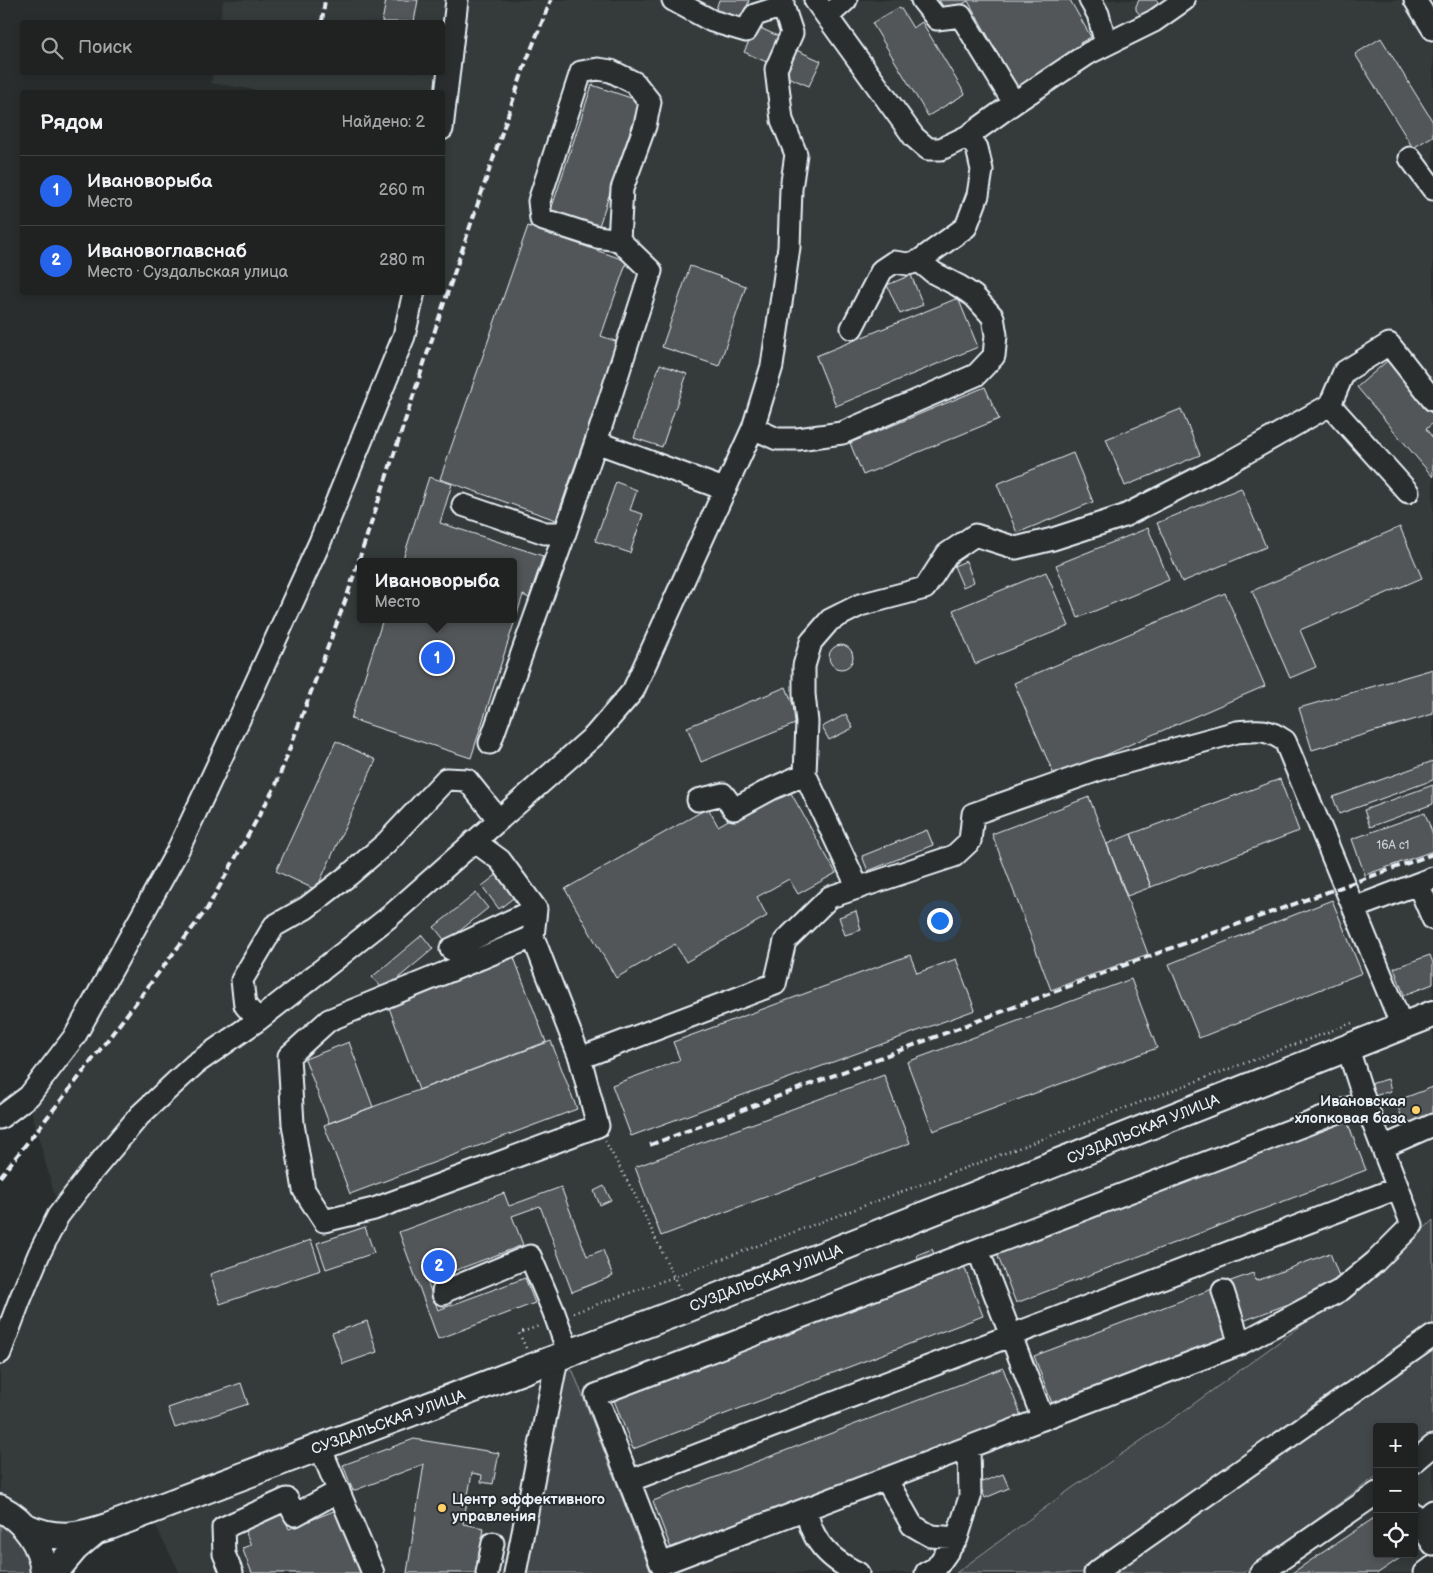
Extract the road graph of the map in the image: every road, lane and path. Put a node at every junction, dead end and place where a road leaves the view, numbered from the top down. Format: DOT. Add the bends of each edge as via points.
graph roads {
  1 [pos="457,0"];
  2 [pos="674,0"];
  3 [pos="846,0"];
  4 [pos="922,0"];
  5 [pos="1090,0"];
  6 [pos="1184,0"];
  7 [pos="1415,0"];
  8 [pos="774,4"];
  9 [pos="822,8"];
  10 [pos="1433,30"];
  11 [pos="1106,44"];
  12 [pos="445,103"];
  13 [pos="1014,103"];
  14 [pos="968,136"];
  15 [pos="1410,158"];
  16 [pos="1433,189"];
  17 [pos="619,240"];
  18 [pos="919,261"];
  19 [pos="413,295"];
  20 [pos="852,328"];
  21 [pos="1433,400"];
  22 [pos="1330,405"];
  23 [pos="753,428"];
  24 [pos="596,442"];
  25 [pos="724,489"];
  26 [pos="1408,492"];
  27 [pos="463,506"];
  28 [pos="565,533"];
  29 [pos="490,743"];
  30 [pos="805,774"];
  31 [pos="698,800"];
  32 [pos="499,820"];
  33 [pos="474,841"];
  34 [pos="1426,881"];
  35 [pos="858,888"];
  36 [pos="1354,908"];
  37 [pos="536,909"];
  38 [pos="1433,920"];
  39 [pos="532,937"];
  40 [pos="451,949"];
  41 [pos="1433,1014"];
  42 [pos="258,1020"];
  43 [pos="1358,1020"];
  44 [pos="1402,1026"];
  45 [pos="1348,1049"];
  46 [pos="580,1058"];
  47 [pos="1365,1102"];
  48 [pos="0,1118"];
  49 [pos="1433,1125"];
  50 [pos="598,1126"];
  51 [pos="1383,1147"];
  52 [pos="1398,1188"];
  53 [pos="978,1250"];
  54 [pos="674,1277"];
  55 [pos="1223,1291"];
  56 [pos="443,1294"];
  57 [pos="689,1308"];
  58 [pos="556,1319"];
  59 [pos="1011,1336"];
  60 [pos="1433,1336"];
  61 [pos="1240,1344"];
  62 [pos="0,1353"];
  63 [pos="553,1360"];
  64 [pos="1043,1419"];
  65 [pos="1433,1446"];
  66 [pos="320,1447"];
  67 [pos="969,1447"];
  68 [pos="1418,1459"];
  69 [pos="886,1478"];
  70 [pos="629,1481"];
  71 [pos="339,1491"];
  72 [pos="1373,1496"];
  73 [pos="0,1508"];
  74 [pos="806,1509"];
  75 [pos="1422,1516"];
  76 [pos="24,1526"];
  77 [pos="95,1531"];
  78 [pos="956,1538"];
  79 [pos="493,1543"];
  80 [pos="1433,1544"];
  81 [pos="1433,1567"];
  82 [pos="44,1573"];
  83 [pos="54,1573"];
  84 [pos="232,1573"];
  85 [pos="373,1573"];
  86 [pos="487,1573"];
  87 [pos="515,1573"];
  88 [pos="858,1573"];
  89 [pos="926,1573"];
  90 [pos="1095,1573"];
  91 [pos="1261,1573"];
  92 [pos="1424,1573"];
  1 -- 12 [label="street"];
  2 -- 8 [label="street" via="712,20 746,31 755,15"];
  3 -- 9 [label="street"];
  4 -- 13 [label="street" via="937,19 961,16"];
  5 -- 11 [label="street" via="1098,14"];
  6 -- 11 [label="street" via="1154,21"];
  7 -- 10 [label="street"];
  8 -- 23 [label="street" via="792,33 776,69 782,120 796,154 789,247 772,366"];
  9 -- 14 [label="street" via="914,137 928,149 942,149"];
  11 -- 13 [label="street"];
  13 -- 14 [label="street"];
  14 -- 18 [label="street" via="977,148 982,170 978,195 966,227"];
  15 -- 16 [label="street"];
  17 -- 17 [label="street" via="597,237 541,219 539,201 581,72 598,69 611,71 635,83 650,102 645,126 622,189"];
  17 -- 24 [label="street" via="651,271"];
  18 -- 20 [label="street" via="908,264 894,262 882,270"];
  18 -- 23 [label="street" via="974,296 993,317 996,335 994,356 976,375 842,433 776,439"];
  19 -- 48 [label="street" via="404,336 320,542 177,852 75,1036 30,1096"];
  21 -- 22 [label="street" via="1389,344 1344,372"];
  22 -- 26 [label="street"];
  22 -- 30 [label="street" via="1226,464 1124,516 1016,548 975,535 946,554 925,588 860,605 830,620 811,642 804,666"];
  23 -- 25 [label="street"];
  24 -- 25 [label="street"];
  24 -- 28 [label="street"];
  25 -- 32 [label="street" via="633,691 595,735"];
  27 -- 28 [label="street" via="545,533"];
  28 -- 29 [label="street"];
  30 -- 31 [label="street" via="734,809 723,794"];
  30 -- 35 [label="street"];
  32 -- 33 [label="street"];
  32 -- 42 [label="street" via="467,780 446,779 386,843 349,875 306,908 274,926 242,980 245,1004"];
  33 -- 37 [label="street" via="500,860"];
  33 -- 42 [label="street" via="389,917"];
  34 -- 36 [label="street"];
  34 -- 38 [label="street"];
  35 -- 36 [label="street" via="954,856 970,841 973,814 1098,770 1237,732 1260,730 1273,732 1285,741"];
  35 -- 46 [label="street" via="830,897 785,941 775,984"];
  36 -- 44 [label="street"];
  37 -- 39 [label="street"];
  37 -- 40 [label="street"];
  39 -- 46 [label="street"];
  39 -- 50 [label="street" via="329,1020 289,1056 293,1124 304,1190 324,1221 374,1210"];
  41 -- 44 [label="main road, СУЗДАЛЬСКАЯ УЛИЦА"];
  42 -- 62 [label="street" via="195,1064 140,1115 72,1197 58,1216 39,1254"];
  43 -- 54 [label="path"];
  44 -- 45 [label="main road, СУЗДАЛЬСКАЯ УЛИЦА"];
  45 -- 47 [label="street"];
  45 -- 57 [label="main road, СУЗДАЛЬСКАЯ УЛИЦА"];
  46 -- 50 [label="street"];
  47 -- 51 [label="street"];
  47 -- 53 [label="street"];
  49 -- 51 [label="street"];
  50 -- 54 [label="path"];
  51 -- 52 [label="street"];
  52 -- 59 [label="street"];
  52 -- 61 [label="street" via="1412,1225 1375,1262 1341,1290"];
  53 -- 59 [label="street"];
  53 -- 70 [label="street" via="596,1395"];
  54 -- 57 [label="path"];
  54 -- 58 [label="path"];
  55 -- 61 [label="street"];
  56 -- 58 [label="street" via="530,1256"];
  57 -- 63 [label="main road, СУЗДАЛЬСКАЯ УЛИЦА"];
  58 -- 63 [label="street"];
  58 -- 63 [label="path" via="519,1333"];
  59 -- 64 [label="street"];
  59 -- 70 [label="street"];
  60 -- 90 [label="street"];
  61 -- 64 [label="street"];
  63 -- 66 [label="main road, СУЗДАЛЬСКАЯ УЛИЦА"];
  63 -- 87 [label="street"];
  64 -- 67 [label="street"];
  65 -- 68 [label="street"];
  66 -- 71 [label="street"];
  66 -- 77 [label="main road, СУЗДАЛЬСКАЯ УЛИЦА"];
  67 -- 69 [label="street"];
  67 -- 78 [label="street" via="970,1497"];
  69 -- 74 [label="street"];
  69 -- 78 [label="street" via="912,1525 932,1536"];
  70 -- 74 [label="street" via="661,1564"];
  71 -- 84 [label="street" via="295,1515 287,1499 224,1528 224,1554"];
  71 -- 85 [label="street"];
  72 -- 91 [label="street"];
  73 -- 76 [label="main road"];
  74 -- 88 [label="street" via="812,1531 824,1550 843,1566"];
  75 -- 80 [label="street"];
  76 -- 77 [label="main road, СУЗДАЛЬСКАЯ УЛИЦА" via="40,1533 65,1537"];
  76 -- 82 [label="main road" via="37,1545"];
  77 -- 83 [label="main road, СУЗДАЛЬСКАЯ УЛИЦА"];
  78 -- 89 [label="street" via="936,1568"];
  79 -- 86 [label="street"];
  81 -- 92 [label="street"];
}
